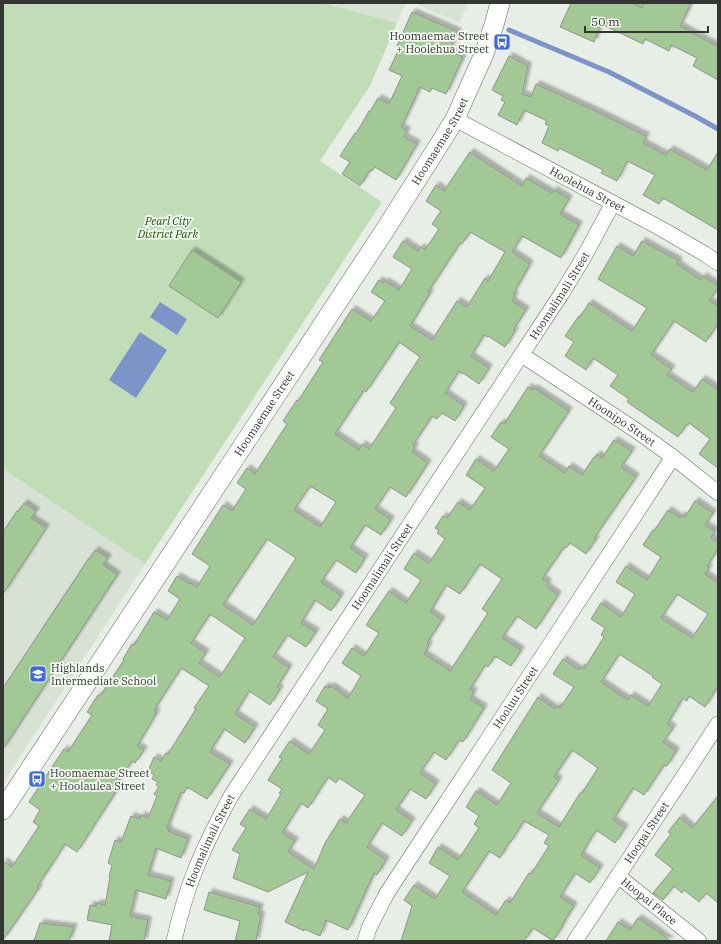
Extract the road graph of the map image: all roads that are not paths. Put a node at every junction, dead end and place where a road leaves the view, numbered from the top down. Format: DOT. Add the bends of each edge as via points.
graph roads {
  1 [pos="500,3"];
  2 [pos="455,119"];
  3 [pos="613,203"];
  4 [pos="718,263"];
  5 [pos="522,355"];
  6 [pos="673,457"];
  7 [pos="718,493"];
  8 [pos="718,726"];
  9 [pos="3,810"];
  10 [pos="618,876"];
  11 [pos="174,941"];
  12 [pos="365,941"];
  13 [pos="575,941"];
  14 [pos="699,941"];
  1 -- 2 [label="street, Hoomaemae Street" via="484,54"];
  2 -- 3 [label="street, Hoolehua Street"];
  2 -- 9 [label="street, Hoomaemae Street"];
  3 -- 4 [label="street, Hoolehua Street"];
  3 -- 5 [label="street, Hoomalimali Street" via="585,255"];
  5 -- 6 [label="street, Hoonipo Street"];
  5 -- 11 [label="street, Hoomalimali Street" via="231,796 210,836 193,877"];
  6 -- 7 [label="street, Hoonipo Street"];
  6 -- 12 [label="street, Hooluu Street" via="387,893"];
  8 -- 10 [label="street, Hoopai Street"];
  10 -- 13 [label="street, Hoopai Street"];
  10 -- 14 [label="street, Hoopai Place"];
}
